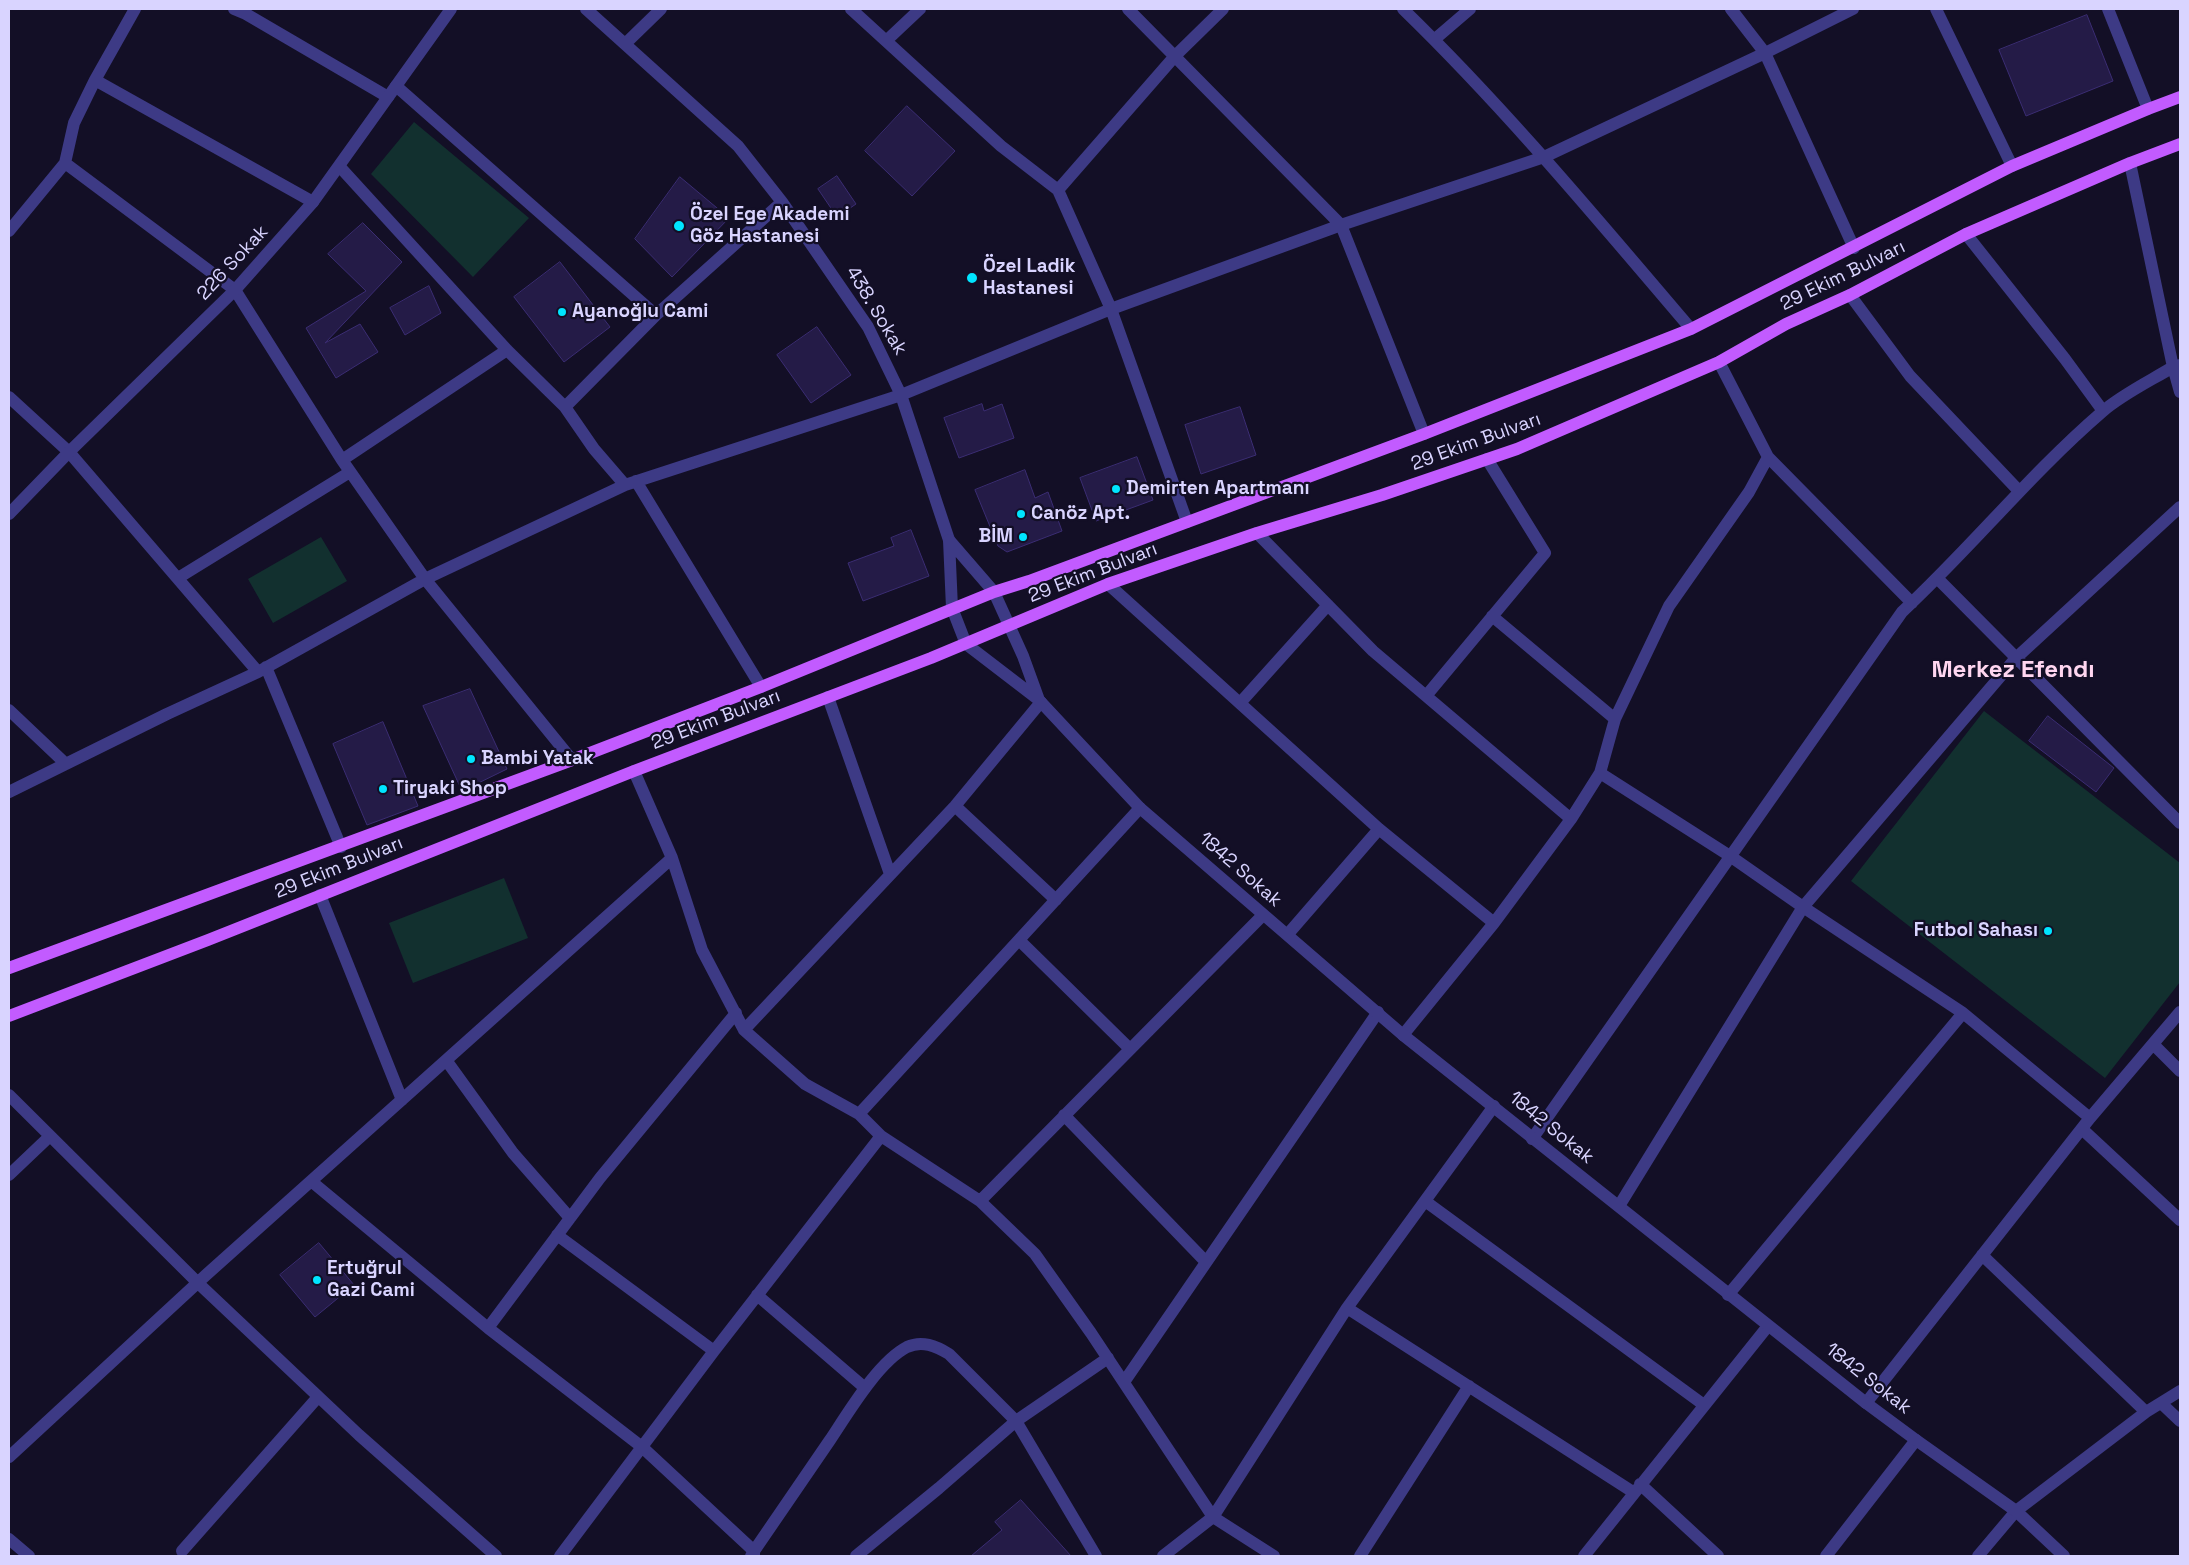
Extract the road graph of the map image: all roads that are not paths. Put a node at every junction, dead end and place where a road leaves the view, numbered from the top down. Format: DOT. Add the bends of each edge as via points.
graph roads {
  1 [pos="134,9"];
  2 [pos="451,9"];
  3 [pos="586,9"];
  4 [pos="661,9"];
  5 [pos="851,9"];
  6 [pos="920,9"];
  7 [pos="1128,9"];
  8 [pos="1223,9"];
  9 [pos="1403,9"];
  10 [pos="1470,9"];
  11 [pos="1731,9"];
  12 [pos="1853,9"];
  13 [pos="1936,9"];
  14 [pos="2108,9"];
  15 [pos="243,10"];
  16 [pos="1435,39"];
  17 [pos="886,42"];
  18 [pos="626,44"];
  19 [pos="1765,53"];
  20 [pos="1175,56"];
  21 [pos="95,80"];
  22 [pos="396,86"];
  23 [pos="388,97"];
  24 [pos="2180,97"];
  25 [pos="2148,109"];
  26 [pos="2180,144"];
  27 [pos="1544,157"];
  28 [pos="64,163"];
  29 [pos="2130,163"];
  30 [pos="2012,166"];
  31 [pos="340,167"];
  32 [pos="1058,190"];
  33 [pos="313,202"];
  34 [pos="782,202"];
  35 [pos="1341,225"];
  36 [pos="9,231"];
  37 [pos="1966,234"];
  38 [pos="1854,248"];
  39 [pos="235,290"];
  40 [pos="1850,295"];
  41 [pos="1110,309"];
  42 [pos="656,315"];
  43 [pos="1690,329"];
  44 [pos="508,350"];
  45 [pos="1719,362"];
  46 [pos="2176,366"];
  47 [pos="2180,392"];
  48 [pos="902,394"];
  49 [pos="9,397"];
  50 [pos="565,407"];
  51 [pos="2103,411"];
  52 [pos="1424,434"];
  53 [pos="69,452"];
  54 [pos="1768,457"];
  55 [pos="1487,459"];
  56 [pos="342,460"];
  57 [pos="350,472"];
  58 [pos="630,483"];
  59 [pos="2020,491"];
  60 [pos="2180,507"];
  61 [pos="9,514"];
  62 [pos="1187,522"];
  63 [pos="1257,533"];
  64 [pos="949,540"];
  65 [pos="178,578"];
  66 [pos="425,579"];
  67 [pos="1938,579"];
  68 [pos="1108,584"];
  69 [pos="994,592"];
  70 [pos="1912,603"];
  71 [pos="1328,605"];
  72 [pos="952,608"];
  73 [pos="1492,616"];
  74 [pos="1009,626"];
  75 [pos="966,644"];
  76 [pos="2016,658"];
  77 [pos="262,670"];
  78 [pos="760,687"];
  79 [pos="1426,696"];
  80 [pos="828,697"];
  81 [pos="1040,701"];
  82 [pos="1240,703"];
  83 [pos="9,710"];
  84 [pos="1615,718"];
  85 [pos="572,760"];
  86 [pos="66,764"];
  87 [pos="634,771"];
  88 [pos="1600,774"];
  89 [pos="9,792"];
  90 [pos="954,806"];
  91 [pos="1140,808"];
  92 [pos="1571,819"];
  93 [pos="2180,823"];
  94 [pos="1379,829"];
  95 [pos="341,847"];
  96 [pos="1730,856"];
  97 [pos="672,858"];
  98 [pos="890,874"];
  99 [pos="320,895"];
  100 [pos="1056,900"];
  101 [pos="1803,908"];
  102 [pos="1263,915"];
  103 [pos="1494,923"];
  104 [pos="1288,934"];
  105 [pos="1019,940"];
  106 [pos="9,968"];
  107 [pos="1378,1012"];
  108 [pos="2180,1012"];
  109 [pos="736,1013"];
  110 [pos="1963,1013"];
  111 [pos="9,1016"];
  112 [pos="744,1030"];
  113 [pos="1404,1035"];
  114 [pos="2153,1044"];
  115 [pos="1130,1049"];
  116 [pos="446,1060"];
  117 [pos="2180,1071"];
  118 [pos="9,1095"];
  119 [pos="402,1100"];
  120 [pos="1494,1106"];
  121 [pos="859,1114"];
  122 [pos="1064,1115"];
  123 [pos="2090,1118"];
  124 [pos="2082,1129"];
  125 [pos="49,1136"];
  126 [pos="881,1136"];
  127 [pos="1532,1139"];
  128 [pos="9,1175"];
  129 [pos="311,1181"];
  130 [pos="980,1201"];
  131 [pos="1425,1201"];
  132 [pos="1619,1206"];
  133 [pos="570,1218"];
  134 [pos="2180,1220"];
  135 [pos="557,1235"];
  136 [pos="1982,1255"];
  137 [pos="1206,1262"];
  138 [pos="198,1283"];
  139 [pos="1728,1294"];
  140 [pos="757,1295"];
  141 [pos="1347,1308"];
  142 [pos="1768,1326"];
  143 [pos="488,1328"];
  144 [pos="714,1351"];
  145 [pos="1108,1358"];
  146 [pos="1124,1382"];
  147 [pos="1469,1386"];
  148 [pos="866,1388"];
  149 [pos="2180,1391"];
  150 [pos="318,1397"];
  151 [pos="1866,1402"];
  152 [pos="2161,1403"];
  153 [pos="1704,1405"];
  154 [pos="2146,1412"];
  155 [pos="1016,1421"];
  156 [pos="2180,1421"];
  157 [pos="1916,1440"];
  158 [pos="642,1447"];
  159 [pos="9,1457"];
  160 [pos="1637,1488"];
  161 [pos="2016,1511"];
  162 [pos="1213,1517"];
  163 [pos="9,1539"];
  164 [pos="183,1554"];
  165 [pos="755,1555"];
  166 [pos="29,1556"];
  167 [pos="496,1556"];
  168 [pos="560,1556"];
  169 [pos="856,1556"];
  170 [pos="1096,1556"];
  171 [pos="1163,1556"];
  172 [pos="1274,1556"];
  173 [pos="1360,1556"];
  174 [pos="1584,1556"];
  175 [pos="1718,1556"];
  176 [pos="1826,1556"];
  177 [pos="1978,1556"];
  178 [pos="2064,1556"];
  1 -- 21 [label="street"];
  2 -- 22 [label="street, 226 Sokak"];
  3 -- 18 [label="street, 438. Sokak"];
  4 -- 18 [label="street"];
  5 -- 17 [label="street"];
  6 -- 17 [label="street"];
  7 -- 20 [label="street"];
  8 -- 20 [label="street"];
  9 -- 16 [label="street"];
  10 -- 16 [label="street"];
  11 -- 19 [label="street"];
  12 -- 19 [label="street"];
  13 -- 30 [label="street"];
  14 -- 25 [label="street"];
  15 -- 23 [label="street"];
  16 -- 27 [label="street"];
  17 -- 32 [label="street" via="1001,146"];
  18 -- 34 [label="street, 438. Sokak" via="738,146"];
  19 -- 27 [label="street"];
  19 -- 38 [label="street"];
  20 -- 32 [label="street"];
  20 -- 35 [label="street"];
  21 -- 28 [label="street" via="74,123"];
  21 -- 33 [label="street"];
  22 -- 23 [label="street, 226 Sokak"];
  22 -- 42 [label="street"];
  23 -- 31 [label="street, 226 Sokak"];
  24 -- 25 [label="main road, 29 Ekim Bulvarı"];
  25 -- 30 [label="main road, 29 Ekim Bulvarı"];
  26 -- 29 [label="main road, 29 Ekim Bulvarı"];
  27 -- 35 [label="street"];
  27 -- 43 [label="street"];
  28 -- 36 [label="street"];
  28 -- 39 [label="street"];
  29 -- 37 [label="main road, 29 Ekim Bulvarı"];
  29 -- 46 [label="street"];
  30 -- 38 [label="main road, 29 Ekim Bulvarı"];
  31 -- 33 [label="street, 226 Sokak"];
  31 -- 44 [label="street"];
  32 -- 41 [label="street"];
  33 -- 39 [label="street, 226 Sokak"];
  34 -- 42 [label="street"];
  34 -- 48 [label="street, 438. Sokak" via="868,327"];
  35 -- 41 [label="street"];
  35 -- 52 [label="street"];
  37 -- 40 [label="main road, 29 Ekim Bulvarı"];
  37 -- 51 [label="street"];
  38 -- 43 [label="main road, 29 Ekim Bulvarı"];
  39 -- 53 [label="street, 226 Sokak"];
  39 -- 56 [label="street"];
  40 -- 45 [label="main road, 29 Ekim Bulvarı" via="1786,324"];
  40 -- 59 [label="street" via="1910,376"];
  41 -- 48 [label="street"];
  41 -- 62 [label="street"];
  42 -- 50 [label="street"];
  43 -- 52 [label="main road, 29 Ekim Bulvarı"];
  44 -- 50 [label="street"];
  44 -- 56 [label="street"];
  45 -- 54 [label="street"];
  45 -- 55 [label="main road, 29 Ekim Bulvarı"];
  46 -- 47 [label="street"];
  46 -- 51 [label="street"];
  48 -- 58 [label="street"];
  48 -- 64 [label="street, 438. Sokak"];
  49 -- 53 [label="street"];
  50 -- 58 [label="street" via="594,449"];
  51 -- 59 [label="street"];
  52 -- 62 [label="main road, 29 Ekim Bulvarı"];
  53 -- 61 [label="street, 226 Sokak"];
  53 -- 65 [label="street"];
  54 -- 70 [label="street"];
  54 -- 84 [label="street" via="1749,492 1670,606"];
  55 -- 63 [label="main road, 29 Ekim Bulvarı"];
  55 -- 73 [label="street" via="1545,553"];
  56 -- 57 [label="street"];
  57 -- 65 [label="street"];
  57 -- 66 [label="street"];
  58 -- 66 [label="street"];
  58 -- 78 [label="street"];
  59 -- 67 [label="street"];
  60 -- 76 [label="street"];
  62 -- 69 [label="main road, 29 Ekim Bulvarı"];
  63 -- 68 [label="main road, 29 Ekim Bulvarı"];
  63 -- 71 [label="street"];
  64 -- 69 [label="street"];
  64 -- 72 [label="street"];
  65 -- 77 [label="street"];
  66 -- 77 [label="street"];
  66 -- 85 [label="street"];
  67 -- 70 [label="street"];
  67 -- 76 [label="street"];
  68 -- 74 [label="main road, 29 Ekim Bulvarı"];
  68 -- 82 [label="street"];
  69 -- 72 [label="main road, 29 Ekim Bulvarı"];
  69 -- 74 [label="street"];
  70 -- 96 [label="street" via="1902,612"];
  71 -- 79 [label="street" via="1373,651"];
  71 -- 82 [label="street"];
  72 -- 75 [label="street"];
  72 -- 78 [label="main road, 29 Ekim Bulvarı"];
  73 -- 79 [label="street"];
  73 -- 84 [label="street"];
  74 -- 75 [label="main road, 29 Ekim Bulvarı"];
  74 -- 81 [label="street"];
  75 -- 80 [label="main road, 29 Ekim Bulvarı"];
  75 -- 81 [label="street"];
  76 -- 93 [label="street"];
  76 -- 101 [label="street"];
  77 -- 86 [label="street"];
  77 -- 95 [label="street"];
  78 -- 85 [label="main road, 29 Ekim Bulvarı"];
  79 -- 92 [label="street"];
  80 -- 87 [label="main road, 29 Ekim Bulvarı"];
  80 -- 98 [label="street"];
  81 -- 90 [label="street"];
  81 -- 91 [label="street, 1842 Sokak"];
  82 -- 94 [label="street"];
  83 -- 86 [label="street"];
  84 -- 88 [label="street"];
  85 -- 95 [label="main road, 29 Ekim Bulvarı"];
  86 -- 89 [label="street"];
  87 -- 97 [label="street"];
  87 -- 99 [label="main road, 29 Ekim Bulvarı"];
  88 -- 92 [label="street"];
  88 -- 96 [label="street"];
  90 -- 98 [label="street"];
  90 -- 100 [label="street"];
  91 -- 100 [label="street"];
  91 -- 102 [label="street, 1842 Sokak"];
  92 -- 103 [label="street"];
  94 -- 103 [label="street"];
  94 -- 104 [label="street"];
  95 -- 106 [label="main road, 29 Ekim Bulvarı"];
  96 -- 101 [label="street"];
  96 -- 127 [label="street"];
  97 -- 109 [label="street" via="702,950"];
  97 -- 116 [label="street"];
  98 -- 112 [label="street"];
  99 -- 111 [label="main road, 29 Ekim Bulvarı"];
  99 -- 119 [label="street"];
  100 -- 105 [label="street"];
  101 -- 110 [label="street"];
  101 -- 132 [label="street"];
  102 -- 104 [label="street, 1842 Sokak"];
  102 -- 115 [label="street"];
  103 -- 113 [label="street"];
  104 -- 107 [label="street, 1842 Sokak"];
  105 -- 115 [label="street"];
  105 -- 121 [label="street"];
  107 -- 113 [label="street, 1842 Sokak"];
  107 -- 137 [label="street"];
  108 -- 114 [label="street"];
  109 -- 112 [label="street"];
  109 -- 133 [label="street"];
  110 -- 123 [label="street"];
  110 -- 139 [label="street"];
  112 -- 121 [label="street" via="806,1084"];
  113 -- 120 [label="street, 1842 Sokak"];
  114 -- 117 [label="street"];
  114 -- 123 [label="street"];
  115 -- 122 [label="street"];
  116 -- 119 [label="street"];
  116 -- 133 [label="street" via="513,1153"];
  118 -- 125 [label="street"];
  119 -- 129 [label="street"];
  120 -- 127 [label="street, 1842 Sokak"];
  120 -- 131 [label="street"];
  121 -- 126 [label="street"];
  122 -- 130 [label="street"];
  122 -- 137 [label="street"];
  123 -- 124 [label="street"];
  124 -- 134 [label="street"];
  124 -- 136 [label="street"];
  125 -- 128 [label="street"];
  125 -- 138 [label="street"];
  126 -- 130 [label="street"];
  126 -- 140 [label="street"];
  127 -- 132 [label="street, 1842 Sokak"];
  129 -- 138 [label="street"];
  129 -- 143 [label="street"];
  130 -- 145 [label="street" via="1035,1254"];
  131 -- 141 [label="street"];
  131 -- 153 [label="street"];
  132 -- 139 [label="street, 1842 Sokak"];
  133 -- 135 [label="street"];
  135 -- 143 [label="street"];
  135 -- 144 [label="street"];
  136 -- 151 [label="street"];
  136 -- 154 [label="street"];
  137 -- 146 [label="street"];
  138 -- 150 [label="street"];
  138 -- 159 [label="street"];
  139 -- 142 [label="street, 1842 Sokak"];
  140 -- 144 [label="street"];
  140 -- 148 [label="street"];
  141 -- 147 [label="street"];
  141 -- 162 [label="street"];
  142 -- 151 [label="street, 1842 Sokak"];
  142 -- 153 [label="street"];
  143 -- 158 [label="street"];
  144 -- 158 [label="street"];
  145 -- 146 [label="street"];
  145 -- 155 [label="street"];
  146 -- 162 [label="street"];
  147 -- 160 [label="street"];
  147 -- 173 [label="street"];
  148 -- 155 [label="street" via="896,1353 924,1343 949,1354"];
  148 -- 165 [label="street"];
  149 -- 152 [label="street"];
  150 -- 164 [label="street"];
  150 -- 167 [label="street"];
  151 -- 157 [label="street, 1842 Sokak"];
  152 -- 154 [label="street"];
  152 -- 156 [label="street"];
  153 -- 160 [label="street"];
  154 -- 161 [label="street"];
  155 -- 169 [label="street"];
  155 -- 170 [label="street"];
  157 -- 161 [label="street, 1842 Sokak"];
  157 -- 176 [label="street"];
  158 -- 165 [label="street"];
  158 -- 168 [label="street"];
  160 -- 174 [label="street"];
  160 -- 175 [label="street"];
  161 -- 177 [label="street"];
  161 -- 178 [label="street, 1842 Sokak"];
  162 -- 171 [label="street"];
  162 -- 172 [label="street"];
  163 -- 166 [label="street"];
}
